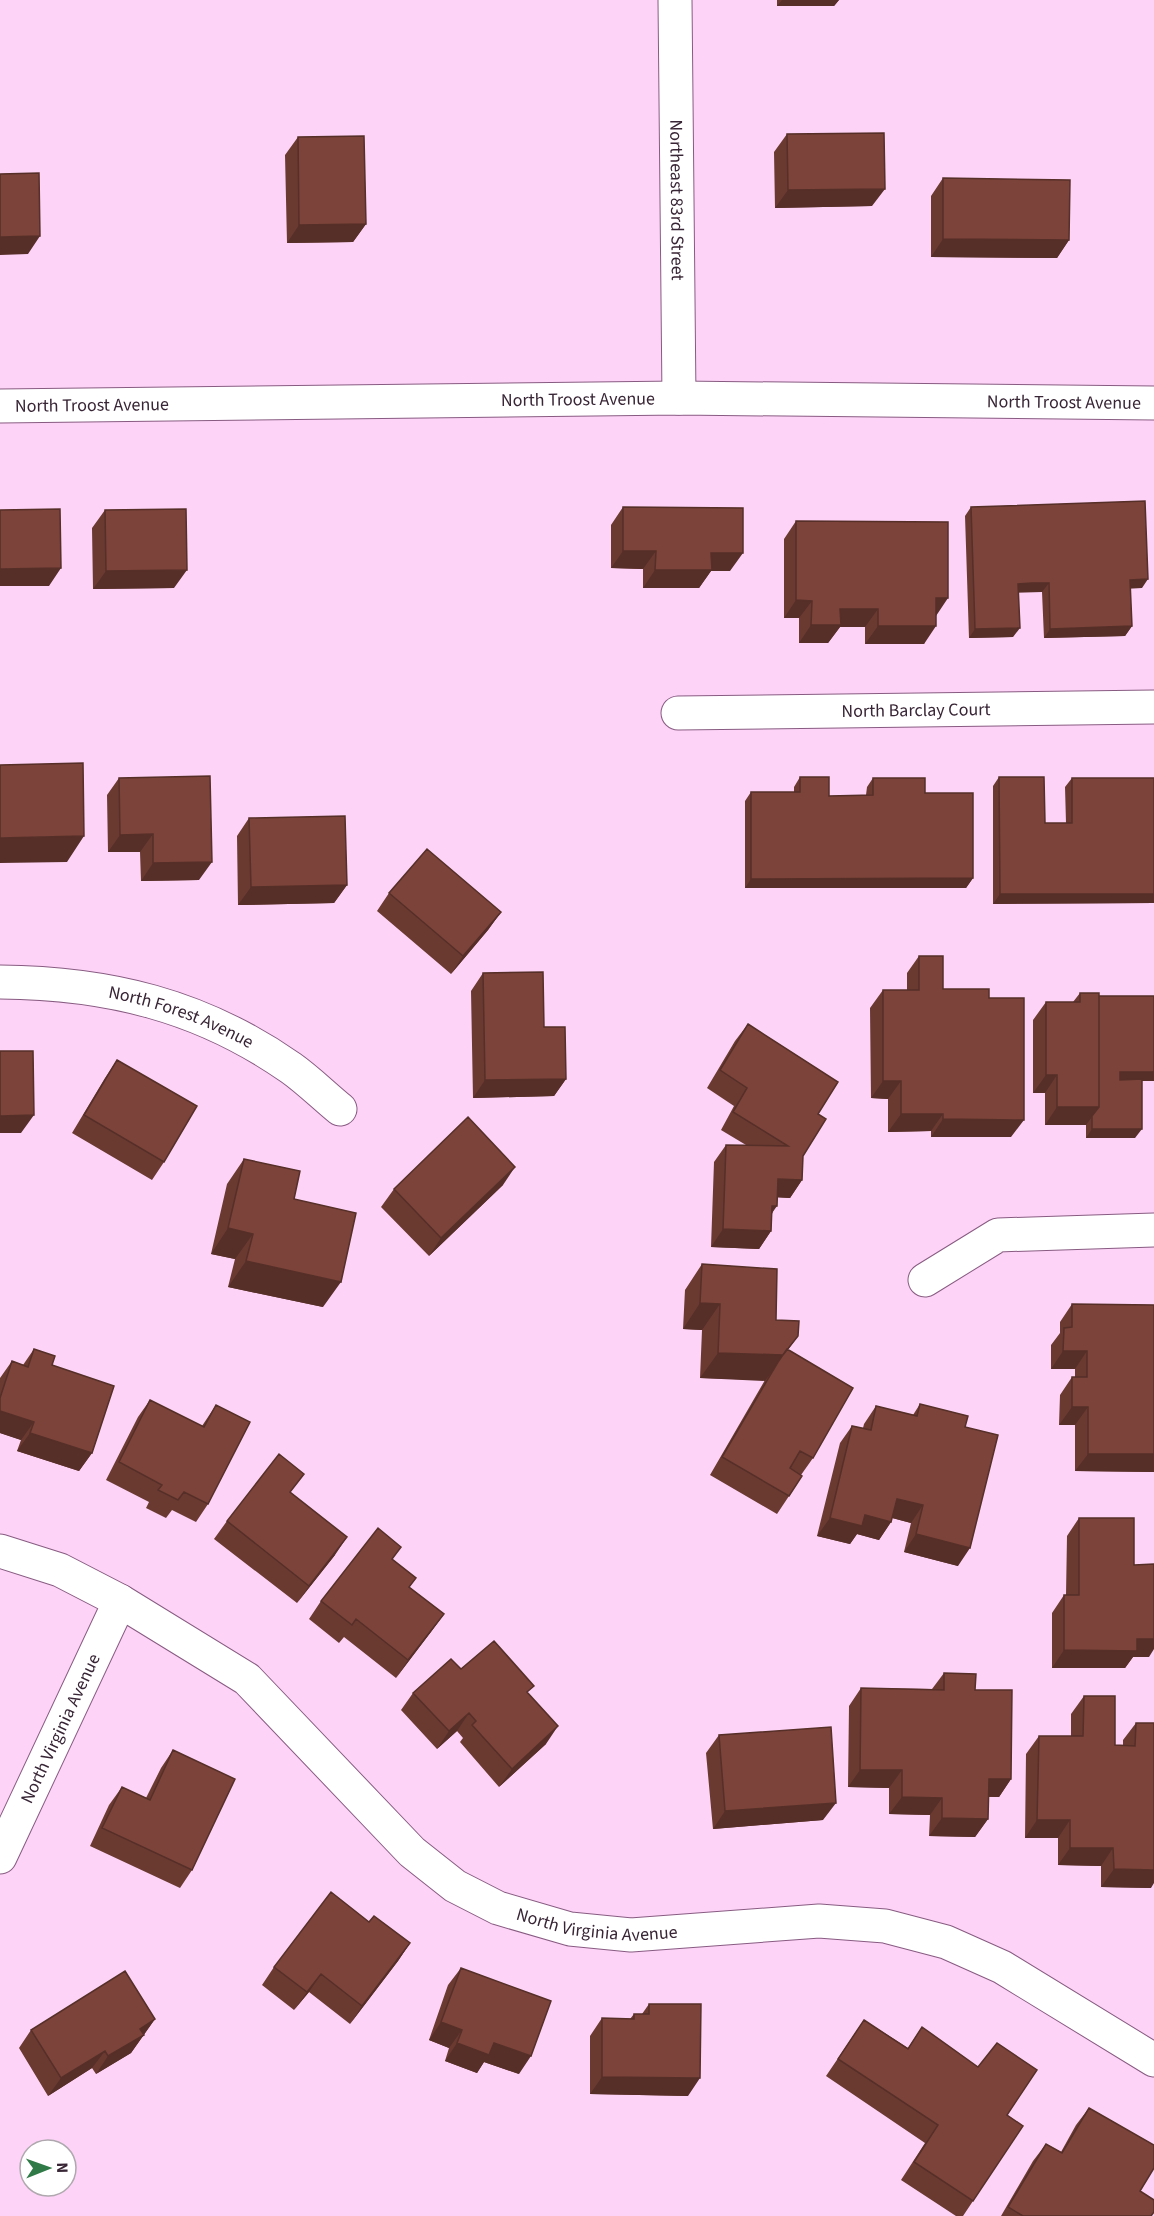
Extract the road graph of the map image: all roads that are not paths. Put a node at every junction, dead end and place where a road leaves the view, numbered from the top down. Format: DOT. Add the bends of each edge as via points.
graph roads {
  1 [pos="675,0"];
  2 [pos="679,398"];
  3 [pos="1154,403"];
  4 [pos="0,406"];
  5 [pos="1154,708"];
  6 [pos="678,713"];
  7 [pos="0,982"];
  8 [pos="340,1109"];
  9 [pos="1154,1230"];
  10 [pos="924,1280"];
  11 [pos="0,1551"];
  12 [pos="120,1601"];
  13 [pos="0,1857"];
  14 [pos="1154,2060"];
  1 -- 2 [label="street, Northeast 83rd Street"];
  2 -- 3 [label="street, North Troost Avenue"];
  2 -- 4 [label="street, North Troost Avenue"];
  5 -- 6 [label="street, North Barclay Court"];
  7 -- 8 [label="street, North Forest Avenue" via="55,982 118,991 179,1008 238,1035 292,1068"];
  9 -- 10 [label="street" via="998,1235"];
  11 -- 12 [label="street, North Virginia Avenue" via="60,1570"];
  12 -- 13 [label="street, North Virginia Avenue"];
  12 -- 14 [label="street, North Virginia Avenue" via="247,1679 412,1852 455,1886 498,1908 570,1929 631,1935 819,1921 885,1926 946,1942 1002,1967"];
}
